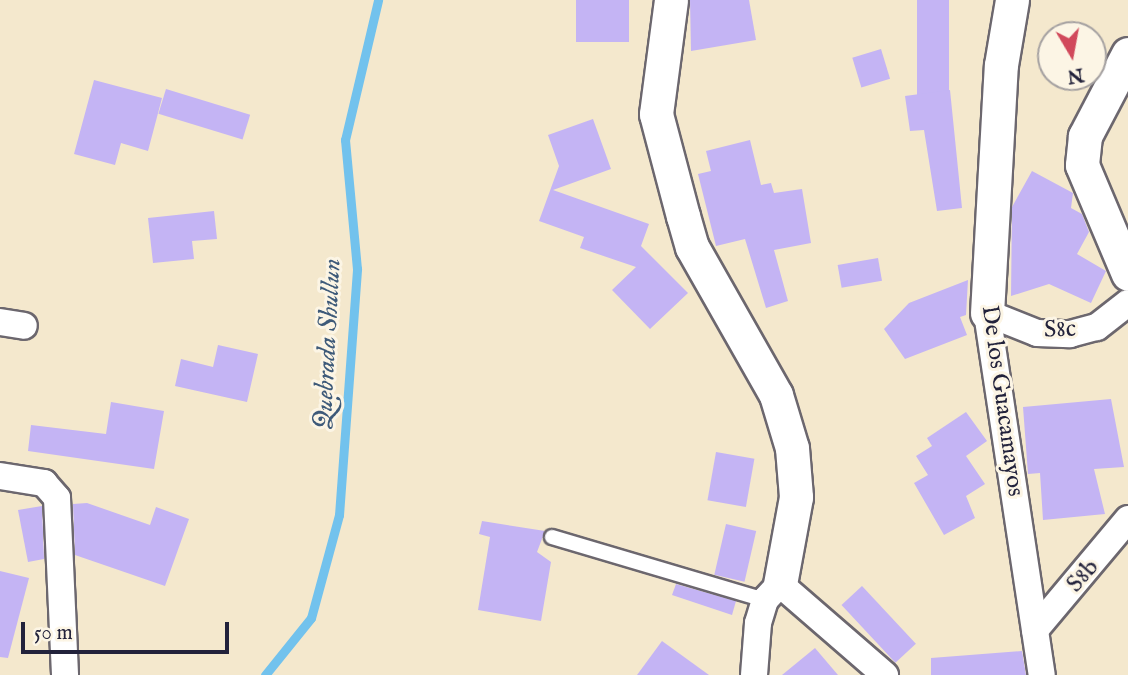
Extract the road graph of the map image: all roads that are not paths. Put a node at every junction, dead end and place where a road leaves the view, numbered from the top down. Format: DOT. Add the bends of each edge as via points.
graph roads {
  1 [pos="671,0"];
  2 [pos="1012,0"];
  3 [pos="1128,54"];
  4 [pos="1128,274"];
  5 [pos="1128,303"];
  6 [pos="987,313"];
  7 [pos="0,476"];
  8 [pos="1128,519"];
  9 [pos="552,537"];
  10 [pos="772,592"];
  11 [pos="1035,631"];
  12 [pos="65,675"];
  13 [pos="754,675"];
  14 [pos="885,675"];
  15 [pos="1042,675"];
  1 -- 10 [label="street" via="656,114 683,216 692,247 776,395 792,447 796,497"];
  2 -- 6 [label="street, De los Guacamayos" via="1001,65"];
  3 -- 4 [label="street" via="1085,136 1082,165"];
  5 -- 6 [label="street, S8c" via="1097,327 1070,334 1037,333"];
  6 -- 11 [label="street, De los Guacamayos"];
  7 -- 12 [label="street" via="44,483 57,498"];
  8 -- 11 [label="street, S8b"];
  9 -- 10 [label="lane"];
  10 -- 13 [label="street"];
  10 -- 14 [label="street"];
  11 -- 15 [label="street, De los Guacamayos"];
}
